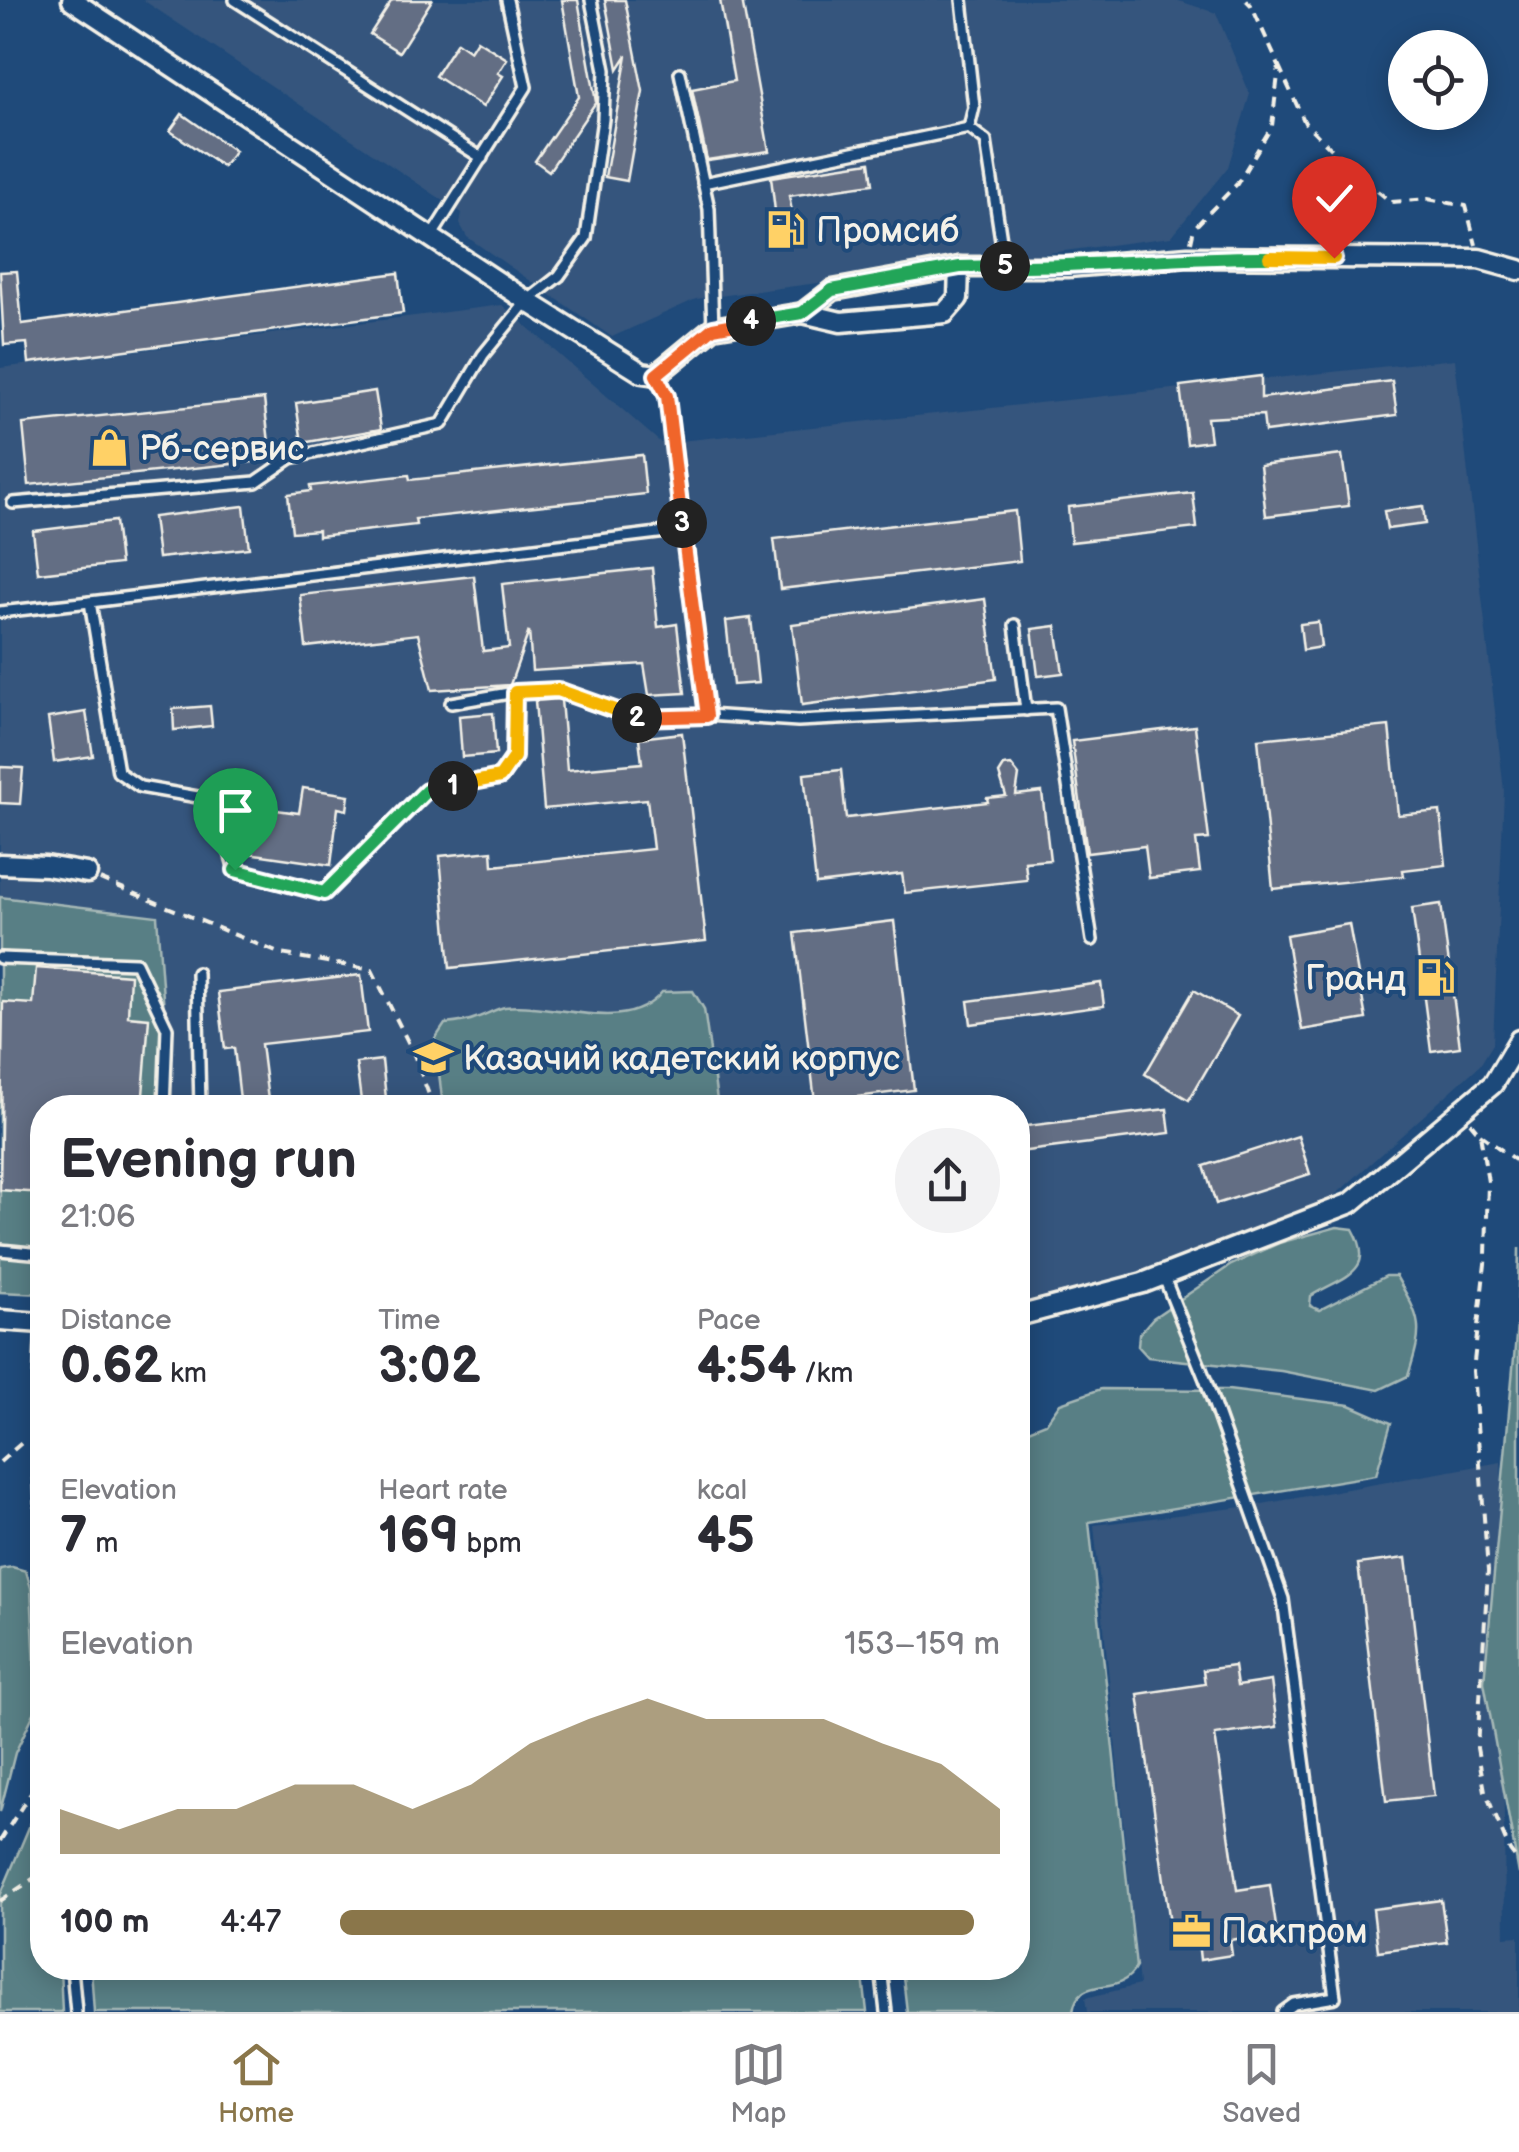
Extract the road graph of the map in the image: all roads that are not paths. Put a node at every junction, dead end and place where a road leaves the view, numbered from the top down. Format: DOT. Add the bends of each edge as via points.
graph roads {
  1 [pos="72,0"];
  2 [pos="235,0"];
  3 [pos="506,0"];
  4 [pos="591,0"];
  5 [pos="962,0"];
  6 [pos="680,73"];
  7 [pos="969,128"];
  8 [pos="482,158"];
  9 [pos="703,183"];
  10 [pos="431,238"];
  11 [pos="1005,266"];
  12 [pos="960,267"];
  13 [pos="1519,270"];
  14 [pos="527,301"];
  15 [pos="802,313"];
  16 [pos="713,328"];
  17 [pos="656,375"];
  18 [pos="12,503"];
  19 [pos="683,530"];
  20 [pos="90,602"];
  21 [pos="0,612"];
  22 [pos="1016,625"];
  23 [pos="515,692"];
  24 [pos="452,703"];
  25 [pos="1026,710"];
  26 [pos="707,716"];
  27 [pos="0,864"];
  28 [pos="87,873"];
  29 [pos="1092,940"];
  30 [pos="0,958"];
  31 [pos="198,973"];
  32 [pos="1519,1040"];
  33 [pos="164,1095"];
  34 [pos="200,1095"];
  35 [pos="0,1250"];
  36 [pos="30,1253"];
  37 [pos="1163,1276"];
  38 [pos="1030,1313"];
  39 [pos="0,1320"];
  40 [pos="30,1321"];
  41 [pos="73,1980"];
  42 [pos="882,1980"];
  43 [pos="76,2012"];
  44 [pos="886,2012"];
  45 [pos="1283,2012"];
  1 -- 10 [label="street"];
  2 -- 8 [label="lane"];
  3 -- 8 [label="lane" via="526,87"];
  4 -- 14 [label="lane" via="604,70 603,119 586,238 558,276"];
  5 -- 7 [label="lane" via="974,108"];
  6 -- 9 [label="lane"];
  7 -- 9 [label="lane"];
  7 -- 11 [label="lane" via="986,141"];
  8 -- 10 [label="lane"];
  9 -- 16 [label="lane"];
  10 -- 14 [label="street"];
  11 -- 12 [label="street"];
  11 -- 13 [label="street" via="1188,256 1479,259"];
  12 -- 15 [label="street" via="832,290"];
  12 -- 15 [label="street" via="958,298 945,313 841,322"];
  14 -- 17 [label="street" via="642,373"];
  14 -- 18 [label="lane" via="482,355 442,424 291,458 256,482"];
  15 -- 16 [label="street"];
  16 -- 17 [label="street"];
  17 -- 19 [label="lane" via="667,396"];
  19 -- 20 [label="lane"];
  19 -- 26 [label="lane"];
  20 -- 21 [label="lane"];
  20 -- 23 [label="lane" via="118,772 140,787 215,800 235,870 324,893 426,791 500,777 514,757"];
  22 -- 25 [label="lane"];
  23 -- 24 [label="lane"];
  23 -- 26 [label="lane" via="558,690 632,718"];
  25 -- 26 [label="lane" via="798,721"];
  25 -- 29 [label="lane" via="1056,708"];
  27 -- 28 [label="street"];
  30 -- 33 [label="lane" via="136,963 167,1028"];
  31 -- 34 [label="lane"];
  32 -- 37 [label="street" via="1493,1084 1351,1203"];
  35 -- 36 [label="lane"];
  37 -- 38 [label="street"];
  37 -- 45 [label="lane" via="1283,1599 1335,1997"];
  39 -- 40 [label="street"];
  41 -- 43 [label="lane"];
  42 -- 44 [label="lane"];
}
